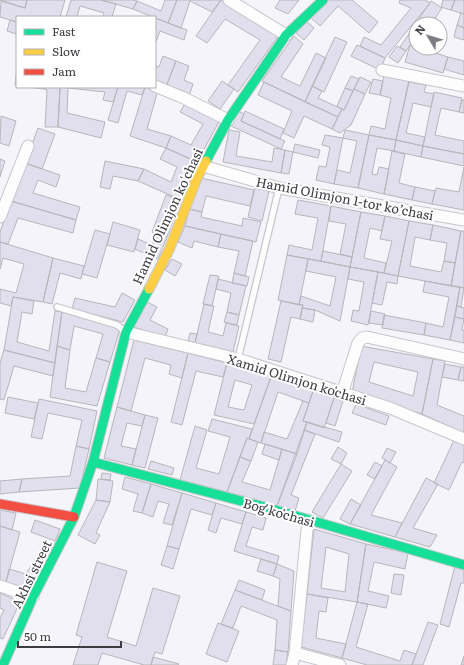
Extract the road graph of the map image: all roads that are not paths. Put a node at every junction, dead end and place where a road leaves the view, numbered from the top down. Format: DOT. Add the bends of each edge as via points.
graph roads {
  1 [pos="229,0"];
  2 [pos="323,0"];
  3 [pos="286,35"];
  4 [pos="382,70"];
  5 [pos="156,86"];
  6 [pos="464,86"];
  7 [pos="228,120"];
  8 [pos="28,146"];
  9 [pos="203,166"];
  10 [pos="280,188"];
  11 [pos="0,217"];
  12 [pos="464,220"];
  13 [pos="57,307"];
  14 [pos="126,332"];
  15 [pos="238,359"];
  16 [pos="464,359"];
  17 [pos="342,394"];
  18 [pos="464,439"];
  19 [pos="93,462"];
  20 [pos="0,504"];
  21 [pos="74,517"];
  22 [pos="308,520"];
  23 [pos="464,565"];
  24 [pos="0,586"];
  25 [pos="33,597"];
  26 [pos="295,653"];
  27 [pos="7,664"];
  28 [pos="292,665"];
  29 [pos="340,665"];
  1 -- 3 [label="street"];
  2 -- 3 [label="street, Hamid Olimjon ko'chasi"];
  3 -- 7 [label="street, Hamid Olimjon ko'chasi"];
  4 -- 6 [label="street"];
  5 -- 7 [label="street"];
  7 -- 9 [label="street, Hamid Olimjon ko'chasi"];
  8 -- 11 [label="street"];
  9 -- 10 [label="street, Hamid Olimjon 1-tor koʼchasi"];
  9 -- 14 [label="street, Hamid Olimjon ko'chasi" via="169,250"];
  10 -- 12 [label="street, Hamid Olimjon 1-tor koʼchasi"];
  10 -- 15 [label="lane"];
  13 -- 14 [label="lane" via="117,325"];
  14 -- 15 [label="street, Xamid Olimjon koʻchasi"];
  14 -- 19 [label="street, Hamid Olimjon ko'chasi"];
  15 -- 17 [label="street, Xamid Olimjon koʻchasi"];
  16 -- 17 [label="street" via="362,338 358,343"];
  17 -- 18 [label="street, Xamid Olimjon koʻchasi" via="390,408"];
  19 -- 21 [label="street, Hamid Olimjon ko'chasi"];
  19 -- 22 [label="street, Bogʻ koʻchasi"];
  20 -- 21 [label="street"];
  21 -- 25 [label="street, Akhsi street"];
  22 -- 23 [label="street, Bogʻ koʻchasi"];
  22 -- 26 [label="street"];
  24 -- 25 [label="street"];
  25 -- 27 [label="street, Akhsi street"];
  26 -- 28 [label="street"];
  26 -- 29 [label="street"];
}
